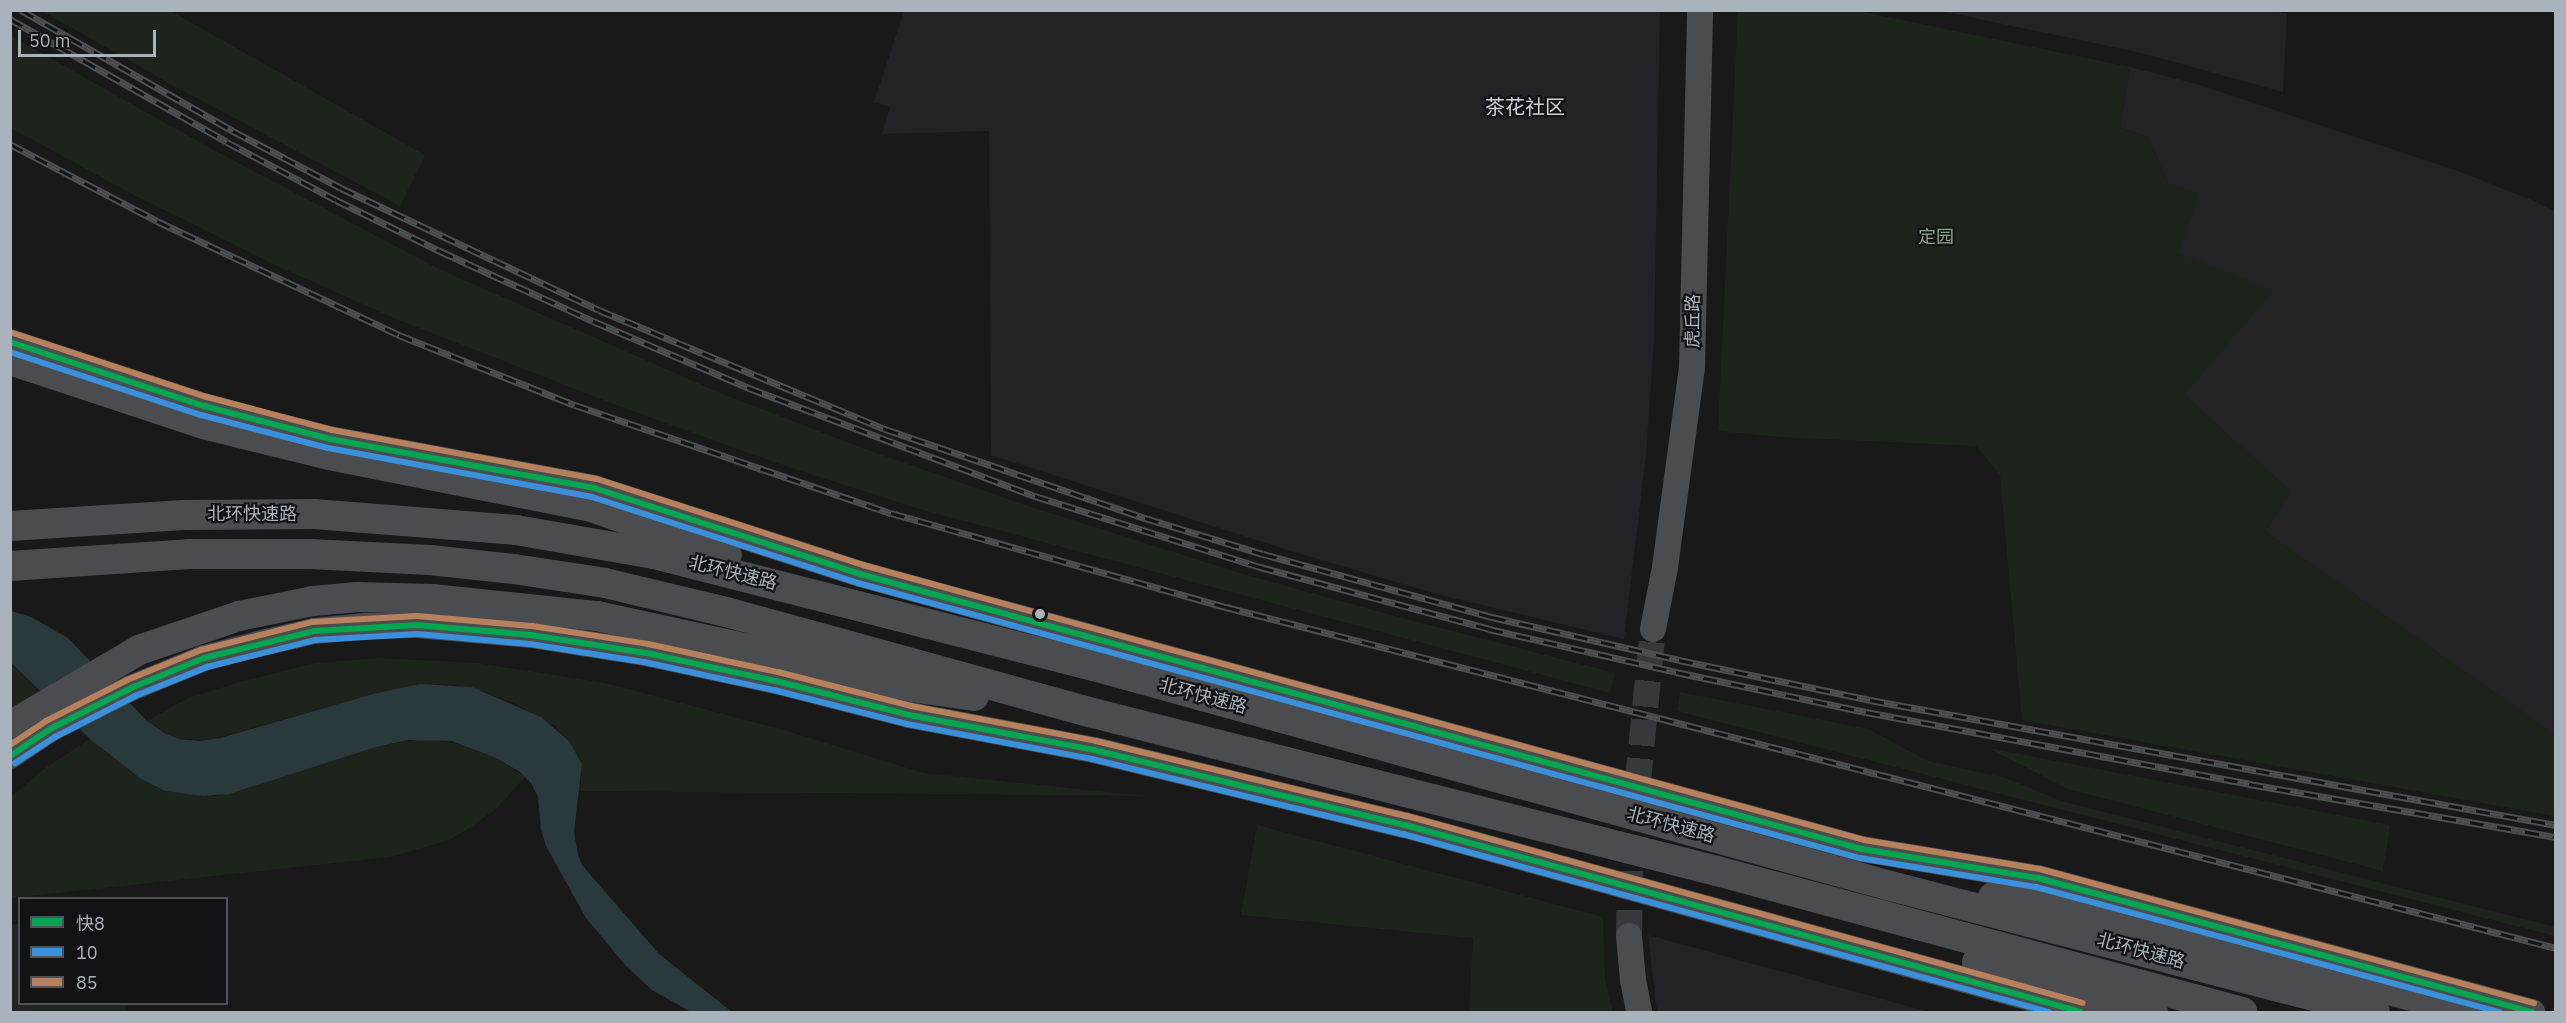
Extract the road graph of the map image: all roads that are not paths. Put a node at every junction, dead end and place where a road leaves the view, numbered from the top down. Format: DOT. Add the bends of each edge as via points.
graph roads {
  1 [pos="1700,10"];
  2 [pos="10,342"];
  3 [pos="10,360"];
  4 [pos="10,526"];
  5 [pos="10,566"];
  6 [pos="867,608"];
  7 [pos="1653,628"];
  8 [pos="139,650"];
  9 [pos="10,702"];
  10 [pos="1093,713"];
  11 [pos="10,726"];
  12 [pos="10,756"];
  13 [pos="1717,871"];
  14 [pos="1887,885"];
  15 [pos="1629,936"];
  16 [pos="1640,1012"];
  17 [pos="2081,1012"];
  18 [pos="2153,1012"];
  19 [pos="2242,1012"];
  20 [pos="2375,1012"];
  21 [pos="2473,1012"];
  22 [pos="2532,1012"];
  1 -- 7 [label="main road, 虎丘路" via="1692,368"];
  2 -- 22 [label="main road" via="280,427 594,488 860,574 1850,846 2038,878"];
  3 -- 6 [label="highway" via="270,442 625,516"];
  4 -- 6 [label="highway, 北环快速路" via="248,513 435,522 597,542"];
  5 -- 10 [label="highway, 北环快速路" via="252,553 372,556 514,569 616,586 726,612"];
  6 -- 14 [label="highway, 北环快速路" via="1094,666"];
  8 -- 9 [label="highway"];
  8 -- 10 [label="highway" via="239,616 313,601 375,597 466,602 632,622 883,683"];
  8 -- 11 [label="highway"];
  10 -- 13 [label="highway, 北环快速路"];
  12 -- 17 [label="main road" via="50,729 131,688 204,658 314,631 365,626 483,630 610,646 776,681 909,715 1094,750 1405,825"];
  13 -- 18 [label="highway" via="1875,933"];
  13 -- 19 [label="highway, 北环快速路"];
  14 -- 20 [label="highway, 北环快速路"];
  14 -- 21 [label="highway" via="2061,904"];
  15 -- 16 [label="main road"];
}
